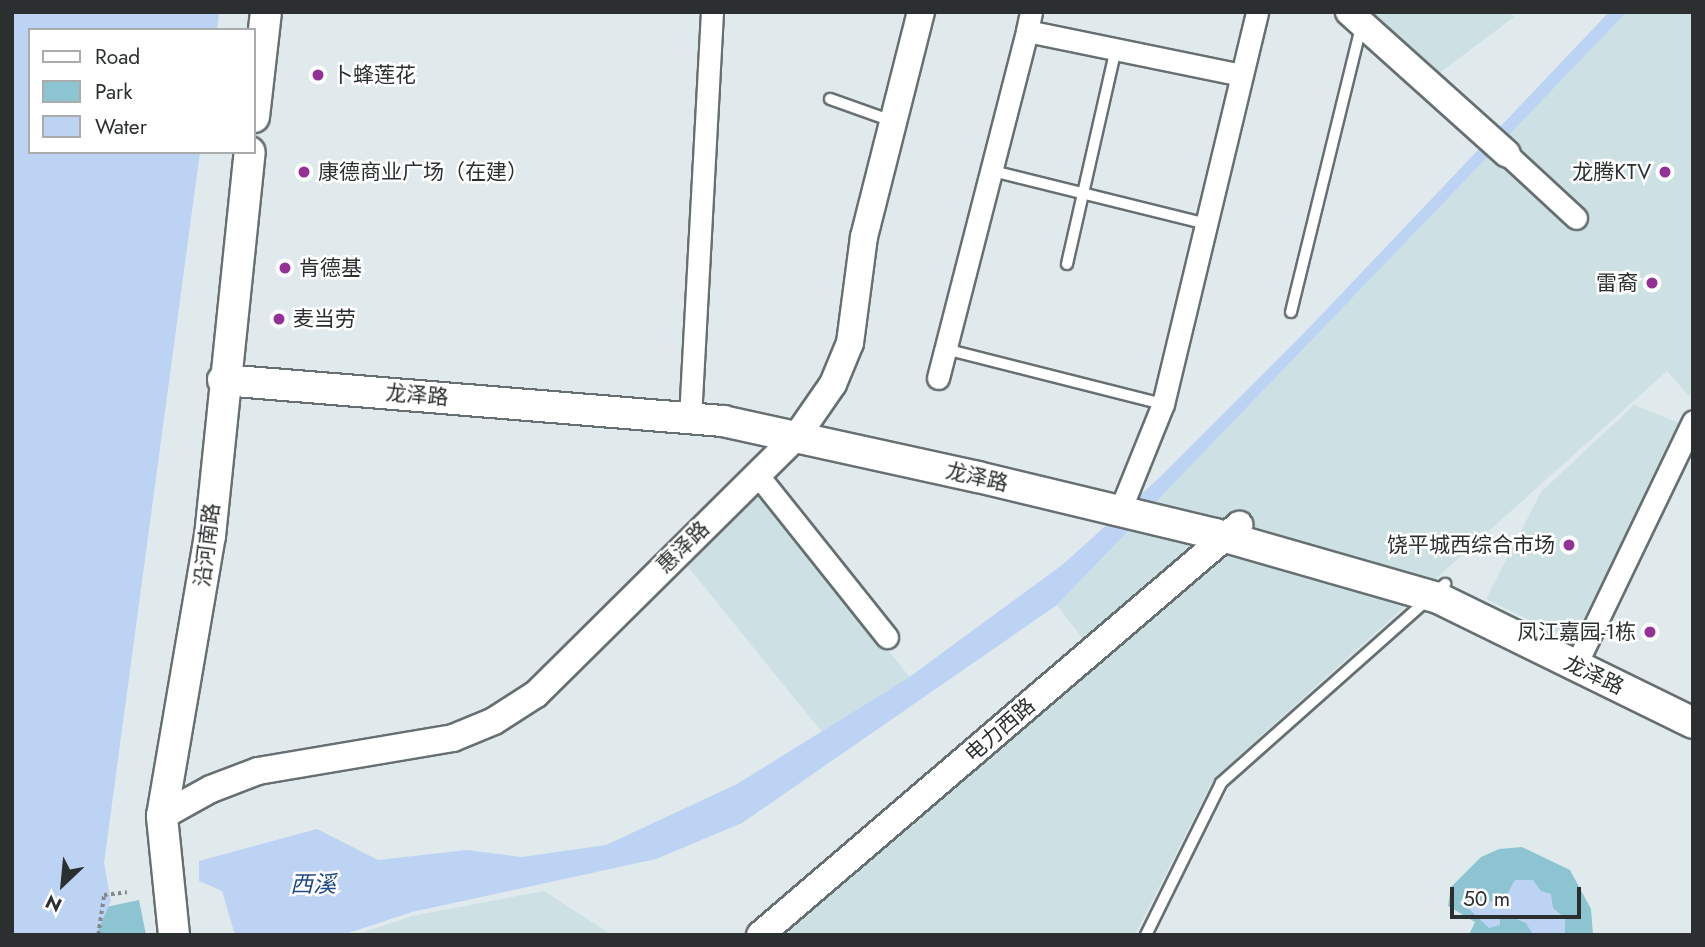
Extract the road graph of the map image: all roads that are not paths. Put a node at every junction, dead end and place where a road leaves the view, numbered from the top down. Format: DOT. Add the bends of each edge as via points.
graph roads {
  1 [pos="266,12"];
  2 [pos="712,12"];
  3 [pos="921,12"];
  4 [pos="1257,12"];
  5 [pos="1355,18"];
  6 [pos="1029,22"];
  7 [pos="1116,49"];
  8 [pos="1242,75"];
  9 [pos="830,99"];
  10 [pos="256,100"];
  11 [pos="892,121"];
  12 [pos="250,154"];
  13 [pos="1507,154"];
  14 [pos="993,171"];
  15 [pos="1576,218"];
  16 [pos="1207,224"];
  17 [pos="1067,264"];
  18 [pos="1291,312"];
  19 [pos="945,349"];
  20 [pos="224,374"];
  21 [pos="938,378"];
  22 [pos="1163,404"];
  23 [pos="691,412"];
  24 [pos="1693,421"];
  25 [pos="803,430"];
  26 [pos="756,474"];
  27 [pos="1125,498"];
  28 [pos="1232,531"];
  29 [pos="1438,590"];
  30 [pos="887,637"];
  31 [pos="1582,652"];
  32 [pos="1693,704"];
  33 [pos="1693,723"];
  34 [pos="162,816"];
  35 [pos="174,935"];
  36 [pos="760,935"];
  37 [pos="1146,935"];
  1 -- 10 [label="main road"];
  2 -- 23 [label="street"];
  3 -- 11 [label="street, 惠泽路"];
  4 -- 8 [label="street"];
  5 -- 13 [label="street"];
  5 -- 18 [label="lane"];
  6 -- 7 [label="street"];
  6 -- 14 [label="street"];
  7 -- 8 [label="street"];
  7 -- 17 [label="lane"];
  8 -- 16 [label="street"];
  9 -- 11 [label="lane"];
  11 -- 25 [label="street, 惠泽路" via="864,237 850,343 833,384"];
  12 -- 20 [label="main road, 沿河南路"];
  13 -- 15 [label="street"];
  14 -- 16 [label="lane"];
  14 -- 19 [label="street"];
  16 -- 22 [label="street"];
  19 -- 21 [label="street"];
  19 -- 22 [label="lane"];
  20 -- 23 [label="main road, 龙泽路"];
  20 -- 34 [label="main road, 沿河南路" via="210,536"];
  22 -- 27 [label="street"];
  23 -- 25 [label="main road, 龙泽路"];
  24 -- 31 [label="street"];
  25 -- 26 [label="street, 惠泽路"];
  25 -- 27 [label="main road, 龙泽路"];
  25 -- 28 [label="main road, 龙泽路"];
  26 -- 30 [label="street"];
  26 -- 34 [label="street, 惠泽路" via="537,694 494,721 453,738 258,771 211,789"];
  27 -- 28 [label="main road, 龙泽路"];
  28 -- 29 [label="main road, 龙泽路"];
  28 -- 36 [label="street, 电力西路"];
  29 -- 31 [label="main road, 龙泽路"];
  29 -- 33 [label="main road, 龙泽路"];
  29 -- 37 [label="lane" via="1221,783"];
  31 -- 32 [label="main road, 龙泽路"];
  34 -- 35 [label="main road, 沿河南路"];
}
